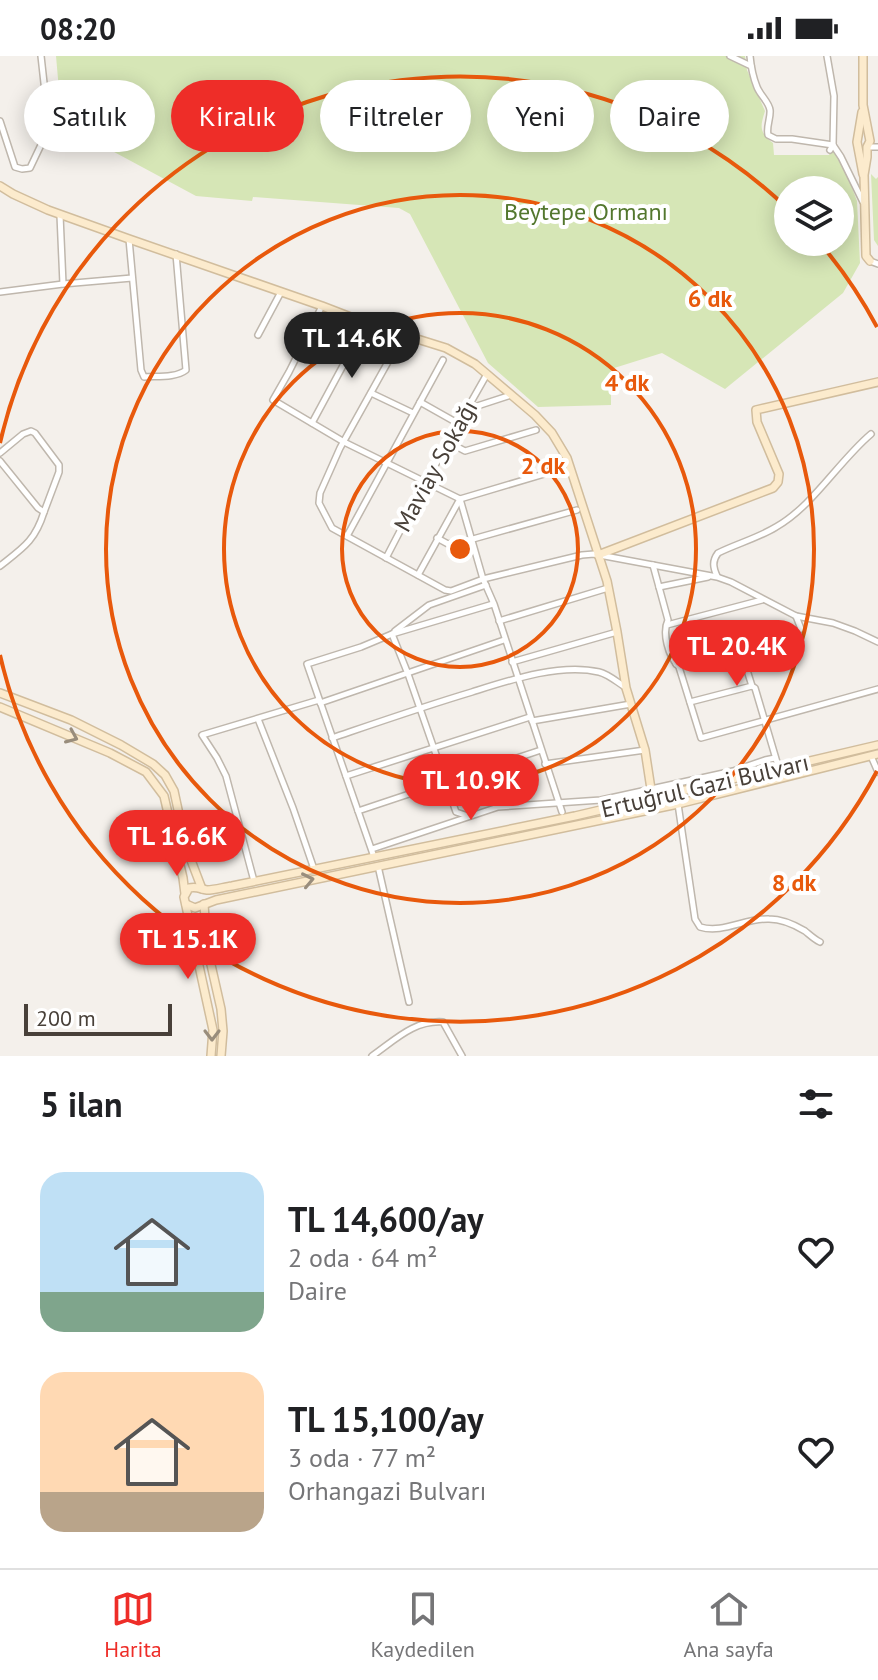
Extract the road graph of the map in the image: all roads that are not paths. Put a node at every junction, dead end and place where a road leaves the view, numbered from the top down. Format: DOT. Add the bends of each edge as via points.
graph roads {
  1 [pos="41,56"];
  2 [pos="730,56"];
  3 [pos="750,56"];
  4 [pos="827,56"];
  5 [pos="863,56"];
  6 [pos="751,67"];
  7 [pos="0,120"];
  8 [pos="867,143"];
  9 [pos="878,147"];
  10 [pos="831,148"];
  11 [pos="0,186"];
  12 [pos="864,203"];
  13 [pos="60,214"];
  14 [pos="129,239"];
  15 [pos="176,254"];
  16 [pos="874,262"];
  17 [pos="132,278"];
  18 [pos="63,284"];
  19 [pos="0,292"];
  20 [pos="282,292"];
  21 [pos="322,306"];
  22 [pos="366,323"];
  23 [pos="258,335"];
  24 [pos="403,335"];
  25 [pos="443,360"];
  26 [pos="487,374"];
  27 [pos="878,382"];
  28 [pos="371,393"];
  29 [pos="511,395"];
  30 [pos="420,402"];
  31 [pos="467,409"];
  32 [pos="413,414"];
  33 [pos="312,423"];
  34 [pos="459,424"];
  35 [pos="536,430"];
  36 [pos="871,434"];
  37 [pos="344,442"];
  38 [pos="448,442"];
  39 [pos="0,453"];
  40 [pos="0,461"];
  41 [pos="386,463"];
  42 [pos="561,469"];
  43 [pos="425,483"];
  44 [pos="460,499"];
  45 [pos="577,510"];
  46 [pos="44,512"];
  47 [pos="347,536"];
  48 [pos="437,538"];
  49 [pos="473,539"];
  50 [pos="598,555"];
  51 [pos="386,558"];
  52 [pos="653,565"];
  53 [pos="0,566"];
  54 [pos="418,575"];
  55 [pos="714,576"];
  56 [pos="485,582"];
  57 [pos="659,587"];
  58 [pos="608,588"];
  59 [pos="763,599"];
  60 [pos="494,604"];
  61 [pos="796,616"];
  62 [pos="499,621"];
  63 [pos="667,625"];
  64 [pos="617,632"];
  65 [pos="392,634"];
  66 [pos="504,640"];
  67 [pos="878,642"];
  68 [pos="740,648"];
  69 [pos="512,662"];
  70 [pos="675,664"];
  71 [pos="408,674"];
  72 [pos="517,678"];
  73 [pos="752,686"];
  74 [pos="626,688"];
  75 [pos="878,689"];
  76 [pos="0,693"];
  77 [pos="320,701"];
  78 [pos="690,702"];
  79 [pos="631,704"];
  80 [pos="0,707"];
  81 [pos="43,708"];
  82 [pos="420,708"];
  83 [pos="54,713"];
  84 [pos="258,719"];
  85 [pos="531,719"];
  86 [pos="763,720"];
  87 [pos="36,722"];
  88 [pos="48,727"];
  89 [pos="332,738"];
  90 [pos="878,745"];
  91 [pos="433,748"];
  92 [pos="541,750"];
  93 [pos="645,750"];
  94 [pos="875,755"];
  95 [pos="775,758"];
  96 [pos="545,764"];
  97 [pos="779,769"];
  98 [pos="878,772"];
  99 [pos="346,776"];
  100 [pos="445,783"];
  101 [pos="651,789"];
  102 [pos="559,802"];
  103 [pos="678,804"];
  104 [pos="358,811"];
  105 [pos="562,812"];
  106 [pos="468,816"];
  107 [pos="575,816"];
  108 [pos="554,821"];
  109 [pos="373,853"];
  110 [pos="377,866"];
  111 [pos="314,869"];
  112 [pos="254,881"];
  113 [pos="202,890"];
  114 [pos="185,894"];
  115 [pos="204,903"];
  116 [pos="186,904"];
  117 [pos="820,942"];
  118 [pos="409,1002"];
  119 [pos="211,1056"];
  120 [pos="221,1056"];
  121 [pos="372,1056"];
  122 [pos="462,1056"];
  1 -- 7 [label="street" via="49,128 30,168 15,167"];
  2 -- 6 [label="street"];
  3 -- 6 [label="street"];
  4 -- 10 [label="street" via="834,96"];
  5 -- 8 [label="main road"];
  6 -- 10 [label="street" via="769,106 768,135"];
  8 -- 9 [label="street"];
  8 -- 12 [label="main road"];
  10 -- 12 [label="street"];
  11 -- 13 [label="main road"];
  12 -- 16 [label="main road" via="866,256"];
  13 -- 14 [label="main road"];
  13 -- 18 [label="street"];
  14 -- 15 [label="main road"];
  14 -- 17 [label="street"];
  15 -- 17 [label="street" via="183,374 142,375"];
  15 -- 20 [label="main road"];
  17 -- 18 [label="street"];
  18 -- 19 [label="street"];
  20 -- 21 [label="main road"];
  20 -- 23 [label="street"];
  21 -- 22 [label="main road"];
  21 -- 33 [label="street" via="273,400"];
  22 -- 24 [label="main road"];
  22 -- 33 [label="street"];
  24 -- 26 [label="main road" via="446,348"];
  24 -- 28 [label="street"];
  25 -- 30 [label="street"];
  26 -- 29 [label="main road"];
  26 -- 31 [label="street, Maviay Sokağı"];
  27 -- 50 [label="main road" via="756,410 779,474 773,488"];
  28 -- 32 [label="street"];
  28 -- 37 [label="street"];
  29 -- 31 [label="street"];
  29 -- 50 [label="main road" via="552,433 564,452"];
  30 -- 32 [label="street"];
  30 -- 34 [label="street"];
  31 -- 34 [label="street, Maviay Sokağı"];
  32 -- 41 [label="street"];
  33 -- 37 [label="street"];
  34 -- 38 [label="street, Maviay Sokağı"];
  35 -- 38 [label="street" via="465,451"];
  36 -- 55 [label="street" via="776,527 718,553"];
  37 -- 41 [label="street"];
  37 -- 47 [label="street" via="319,503 332,528"];
  38 -- 43 [label="street, Maviay Sokağı"];
  39 -- 46 [label="street" via="31,431 59,465"];
  40 -- 46 [label="street"];
  41 -- 43 [label="street"];
  41 -- 47 [label="street"];
  42 -- 44 [label="street"];
  43 -- 44 [label="street"];
  43 -- 51 [label="street, Maviay Sokağı"];
  44 -- 48 [label="street"];
  44 -- 49 [label="street"];
  45 -- 49 [label="street"];
  46 -- 53 [label="street" via="37,533"];
  47 -- 51 [label="street"];
  48 -- 49 [label="street" via="448,544"];
  48 -- 54 [label="street"];
  49 -- 56 [label="street"];
  50 -- 52 [label="street"];
  50 -- 56 [label="street"];
  50 -- 58 [label="main road"];
  51 -- 54 [label="street"];
  52 -- 55 [label="street"];
  52 -- 57 [label="street"];
  54 -- 56 [label="street" via="451,591"];
  55 -- 57 [label="street"];
  55 -- 59 [label="street"];
  56 -- 60 [label="street"];
  56 -- 65 [label="street" via="429,605"];
  57 -- 63 [label="street"];
  58 -- 62 [label="street"];
  58 -- 64 [label="main road"];
  59 -- 61 [label="street"];
  59 -- 63 [label="street"];
  60 -- 62 [label="street"];
  60 -- 65 [label="street"];
  61 -- 67 [label="street" via="833,623"];
  61 -- 68 [label="street" via="798,631"];
  62 -- 66 [label="street"];
  63 -- 70 [label="street"];
  64 -- 69 [label="street"];
  64 -- 74 [label="main road"];
  65 -- 71 [label="street"];
  65 -- 77 [label="street" via="307,664"];
  66 -- 69 [label="street"];
  66 -- 71 [label="street"];
  68 -- 70 [label="street"];
  68 -- 73 [label="street"];
  69 -- 72 [label="street"];
  70 -- 78 [label="street"];
  71 -- 77 [label="street"];
  71 -- 82 [label="street"];
  72 -- 74 [label="street" via="601,672"];
  72 -- 82 [label="street"];
  72 -- 85 [label="street"];
  73 -- 78 [label="street"];
  73 -- 86 [label="street"];
  74 -- 79 [label="main road"];
  75 -- 86 [label="street"];
  76 -- 81 [label="main road"];
  77 -- 84 [label="street"];
  77 -- 89 [label="street"];
  78 -- 86 [label="street" via="701,738"];
  79 -- 85 [label="street"];
  79 -- 93 [label="main road"];
  80 -- 87 [label="main road"];
  81 -- 83 [label="main road"];
  81 -- 87 [label="main road"];
  82 -- 89 [label="street"];
  82 -- 91 [label="street"];
  83 -- 88 [label="main road" via="55,721"];
  83 -- 113 [label="main road" via="137,753 165,775"];
  84 -- 111 [label="street"];
  84 -- 112 [label="street" via="202,735 226,776"];
  85 -- 91 [label="street"];
  85 -- 92 [label="street"];
  86 -- 95 [label="street"];
  87 -- 88 [label="main road"];
  88 -- 114 [label="main road, one-way" via="134,765 156,783 164,796"];
  89 -- 99 [label="street"];
  90 -- 97 [label="main road, Ertuğrul Gazi Bulvarı"];
  91 -- 99 [label="street"];
  91 -- 100 [label="street"];
  92 -- 96 [label="street"];
  92 -- 100 [label="street"];
  93 -- 96 [label="street"];
  93 -- 101 [label="main road"];
  94 -- 98 [label="street"];
  94 -- 103 [label="main road, Ertuğrul Gazi Bulvarı"];
  95 -- 97 [label="street"];
  95 -- 101 [label="street"];
  96 -- 102 [label="street"];
  97 -- 107 [label="main road, Ertuğrul Gazi Bulvarı"];
  99 -- 104 [label="street"];
  100 -- 104 [label="street"];
  100 -- 106 [label="street" via="456,812"];
  101 -- 102 [label="street"];
  102 -- 105 [label="street"];
  102 -- 106 [label="street" via="498,807"];
  103 -- 110 [label="main road, Ertuğrul Gazi Bulvarı"];
  103 -- 117 [label="street" via="700,927 718,929 770,919"];
  104 -- 109 [label="street"];
  105 -- 107 [label="street"];
  105 -- 108 [label="street"];
  106 -- 109 [label="street"];
  107 -- 108 [label="main road, Ertuğrul Gazi Bulvarı"];
  108 -- 109 [label="main road, Ertuğrul Gazi Bulvarı"];
  109 -- 111 [label="main road, Ertuğrul Gazi Bulvarı"];
  115 -- 110 [label="main road, Ertuğrul Gazi Bulvarı, one-way"];
  110 -- 118 [label="street"];
  111 -- 112 [label="main road, Ertuğrul Gazi Bulvarı"];
  112 -- 113 [label="main road, Ertuğrul Gazi Bulvarı"];
  113 -- 114 [label="main road" via="192,887"];
  113 -- 115 [label="main road"];
  114 -- 116 [label="main road"];
  115 -- 116 [label="main road" via="195,908"];
  115 -- 120 [label="main road" via="207,947 221,1009"];
  116 -- 119 [label="main road, one-way" via="213,1030"];
  121 -- 122 [label="street" via="430,1021 443,1022"];
}
